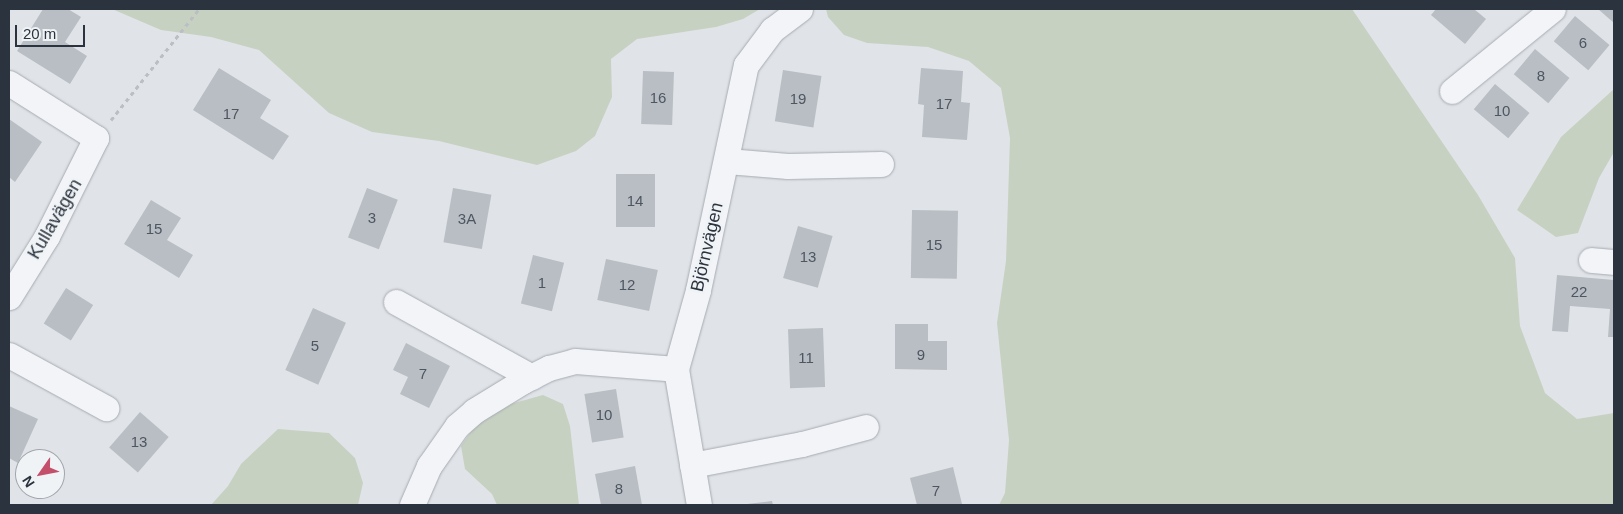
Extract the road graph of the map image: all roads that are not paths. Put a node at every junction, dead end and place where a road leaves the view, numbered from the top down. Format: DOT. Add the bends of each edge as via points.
graph roads {
  1 [pos="800,9"];
  2 [pos="1553,9"];
  3 [pos="9,83"];
  4 [pos="1452,91"];
  5 [pos="727,161"];
  6 [pos="881,164"];
  7 [pos="9,297"];
  8 [pos="396,302"];
  9 [pos="9,355"];
  10 [pos="676,369"];
  11 [pos="532,377"];
  12 [pos="106,408"];
  13 [pos="866,428"];
  14 [pos="692,465"];
  15 [pos="412,505"];
  16 [pos="699,505"];
  1 -- 5 [label="street, Björnvägen" via="772,30 746,65 734,109"];
  2 -- 4 [label="street"];
  3 -- 7 [label="street, Kullavägen" via="96,138 47,236"];
  5 -- 6 [label="street" via="788,166"];
  5 -- 10 [label="street, Björnvägen"];
  8 -- 11 [label="street"];
  9 -- 12 [label="street"];
  10 -- 11 [label="street" via="576,361"];
  10 -- 14 [label="street, Björnvägen"];
  11 -- 15 [label="street" via="457,426 429,466"];
  13 -- 14 [label="street"];
  14 -- 16 [label="street, Björnvägen"];
}
